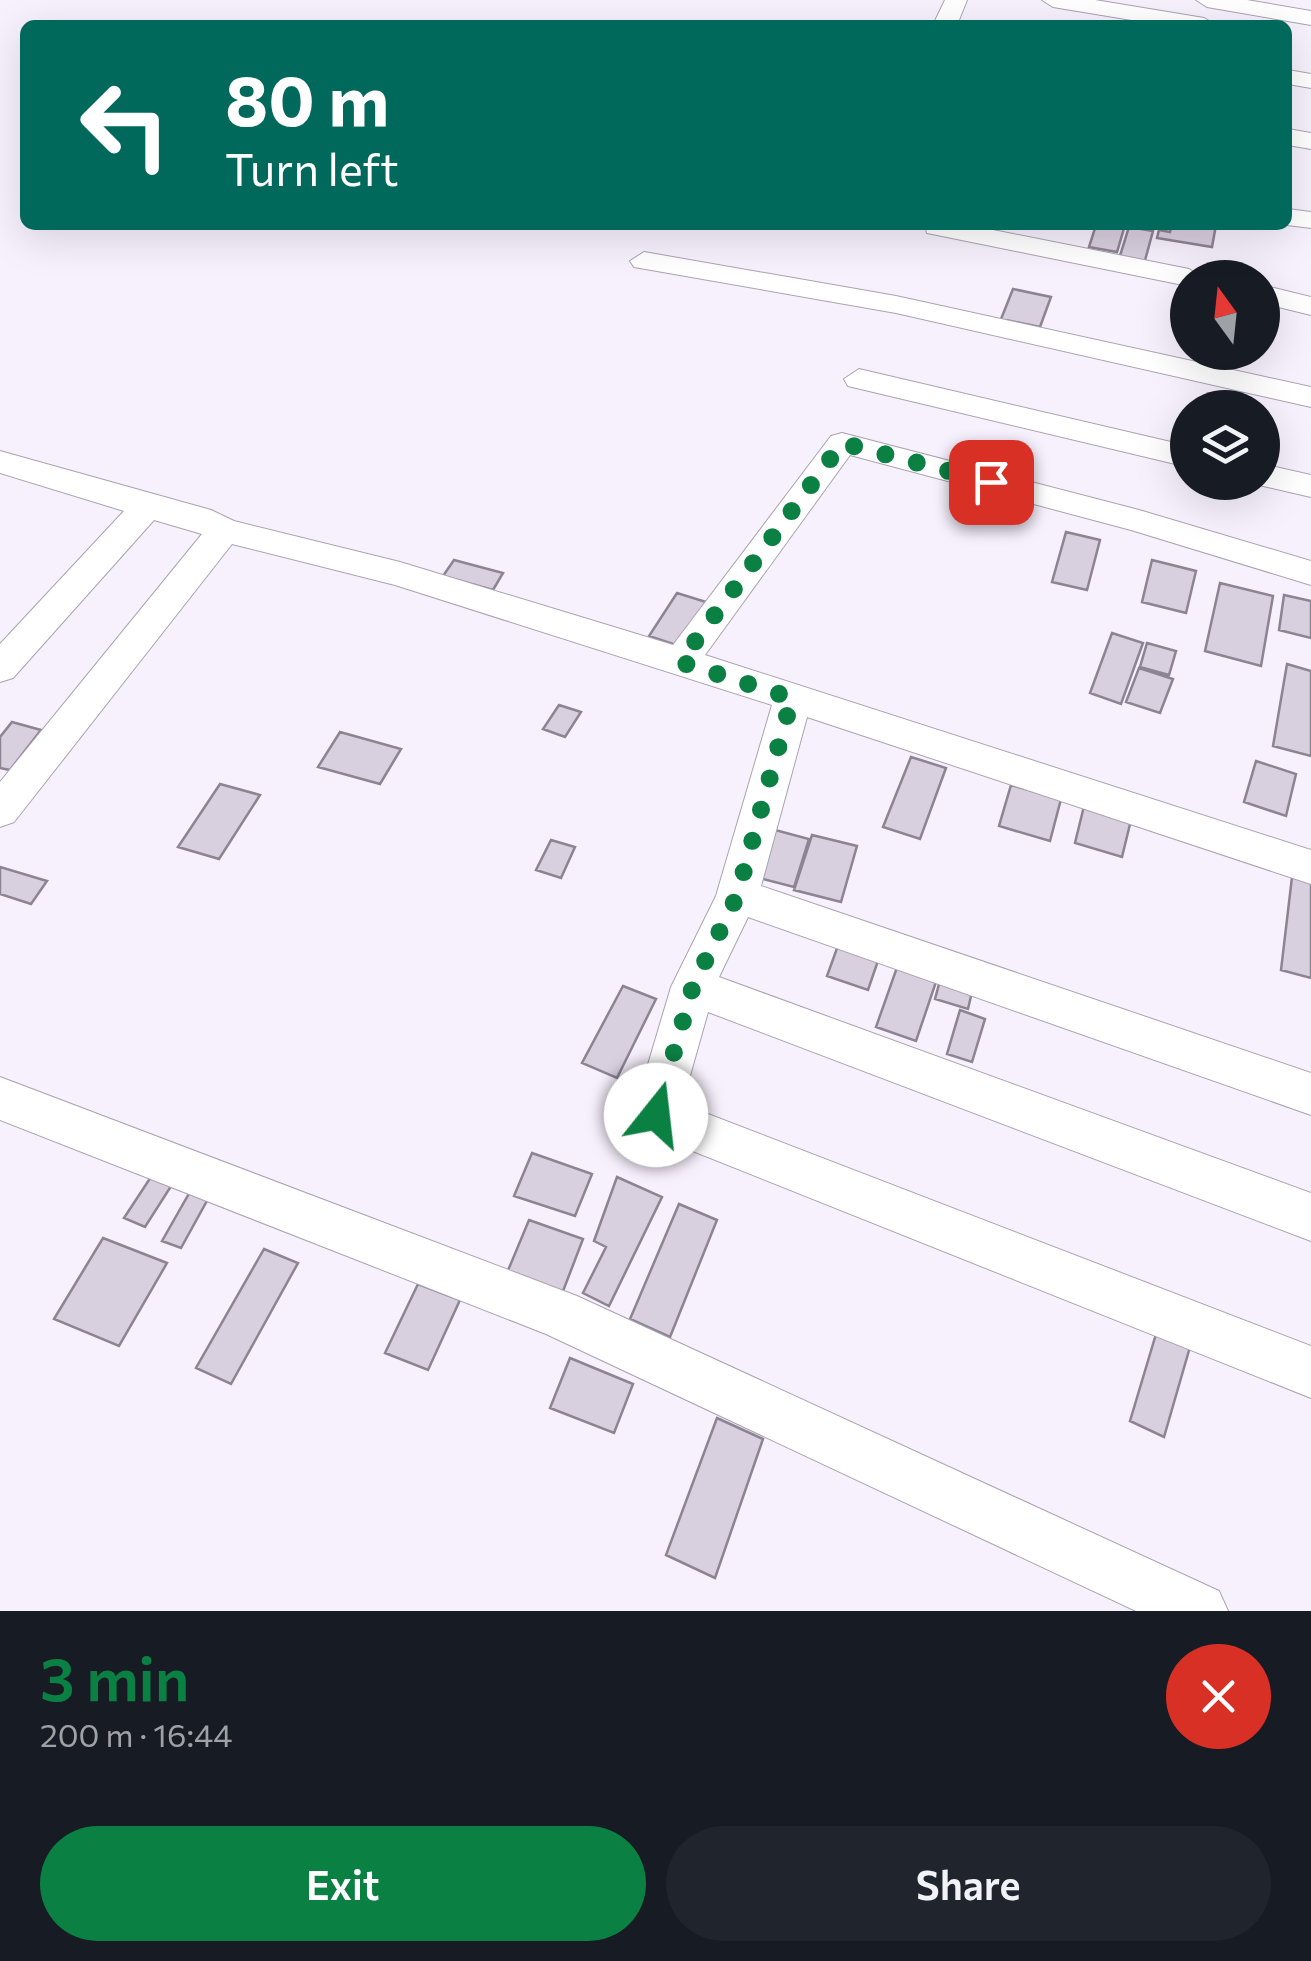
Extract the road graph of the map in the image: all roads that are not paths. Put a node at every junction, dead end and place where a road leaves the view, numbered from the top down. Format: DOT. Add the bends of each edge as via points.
graph roads {
  1 [pos="1053,0"];
  2 [pos="1207,0"];
  3 [pos="1174,20"];
  4 [pos="1273,20"];
  5 [pos="952,230"];
  6 [pos="644,261"];
  7 [pos="1170,274"];
  8 [pos="1280,298"];
  9 [pos="1311,306"];
  10 [pos="859,379"];
  11 [pos="1311,397"];
  12 [pos="1170,453"];
  13 [pos="0,462"];
  14 [pos="1280,479"];
  15 [pos="1311,486"];
  16 [pos="147,507"];
  17 [pos="224,530"];
  18 [pos="1311,573"];
  19 [pos="680,662"];
  20 [pos="0,668"];
  21 [pos="792,698"];
  22 [pos="0,811"];
  23 [pos="1311,867"];
  24 [pos="737,896"];
  25 [pos="693,986"];
  26 [pos="1311,1094"];
  27 [pos="0,1098"];
  28 [pos="1311,1217"];
  29 [pos="1311,1372"];
  30 [pos="1199,1611"];
  1 -- 3 [label="street"];
  2 -- 4 [label="street"];
  5 -- 7 [label="street"];
  6 -- 11 [label="street" via="983,320"];
  8 -- 9 [label="street"];
  10 -- 12 [label="street"];
  13 -- 16 [label="street"];
  14 -- 15 [label="street"];
  16 -- 17 [label="street"];
  16 -- 20 [label="street"];
  17 -- 19 [label="street" via="400,574"];
  17 -- 22 [label="street"];
  18 -- 19 [label="street" via="842,443"];
  19 -- 21 [label="street"];
  21 -- 23 [label="street"];
  21 -- 24 [label="street"];
  24 -- 25 [label="street"];
  24 -- 26 [label="street"];
  25 -- 28 [label="street"];
  25 -- 29 [label="street" via="656,1115"];
  27 -- 30 [label="street" via="559,1314"];
}
